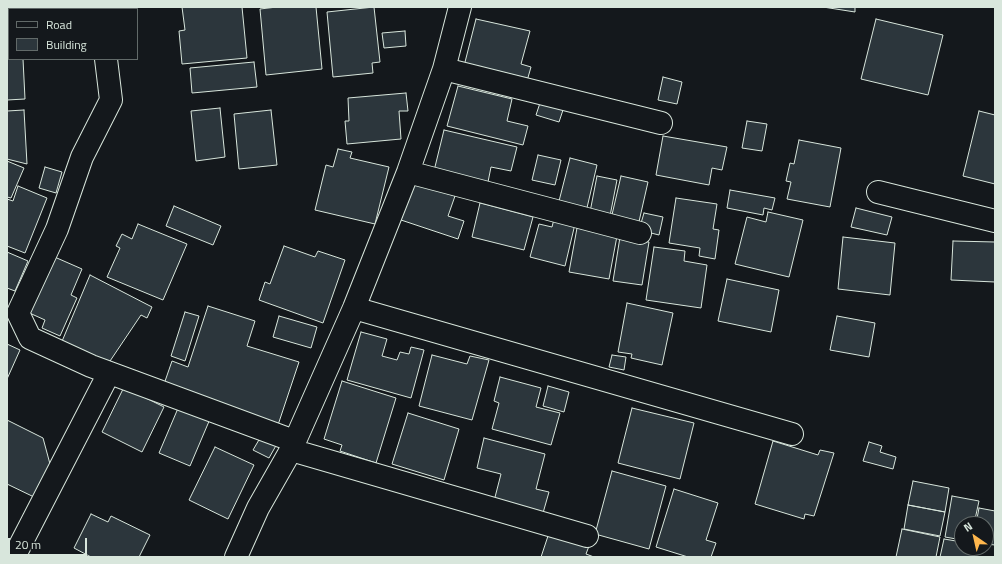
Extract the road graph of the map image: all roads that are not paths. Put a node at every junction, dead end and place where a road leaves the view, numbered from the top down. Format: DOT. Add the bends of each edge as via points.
graph roads {
  1 [pos="460,7"];
  2 [pos="106,60"];
  3 [pos="444,69"];
  4 [pos="661,123"];
  5 [pos="408,172"];
  6 [pos="878,192"];
  7 [pos="995,221"];
  8 [pos="640,233"];
  9 [pos="354,308"];
  10 [pos="109,373"];
  11 [pos="792,434"];
  12 [pos="292,446"];
  13 [pos="587,536"];
  14 [pos="14,557"];
  15 [pos="236,557"];
  1 -- 3 [label="street"];
  2 -- 10 [label="street" via="111,100 82,157 57,229 18,313 30,338"];
  3 -- 4 [label="street"];
  3 -- 5 [label="street"];
  5 -- 8 [label="street"];
  5 -- 9 [label="street"];
  6 -- 7 [label="street"];
  9 -- 11 [label="street"];
  9 -- 12 [label="street"];
  10 -- 12 [label="street"];
  10 -- 14 [label="street"];
  12 -- 13 [label="street"];
  12 -- 15 [label="street" via="258,508"];
}
